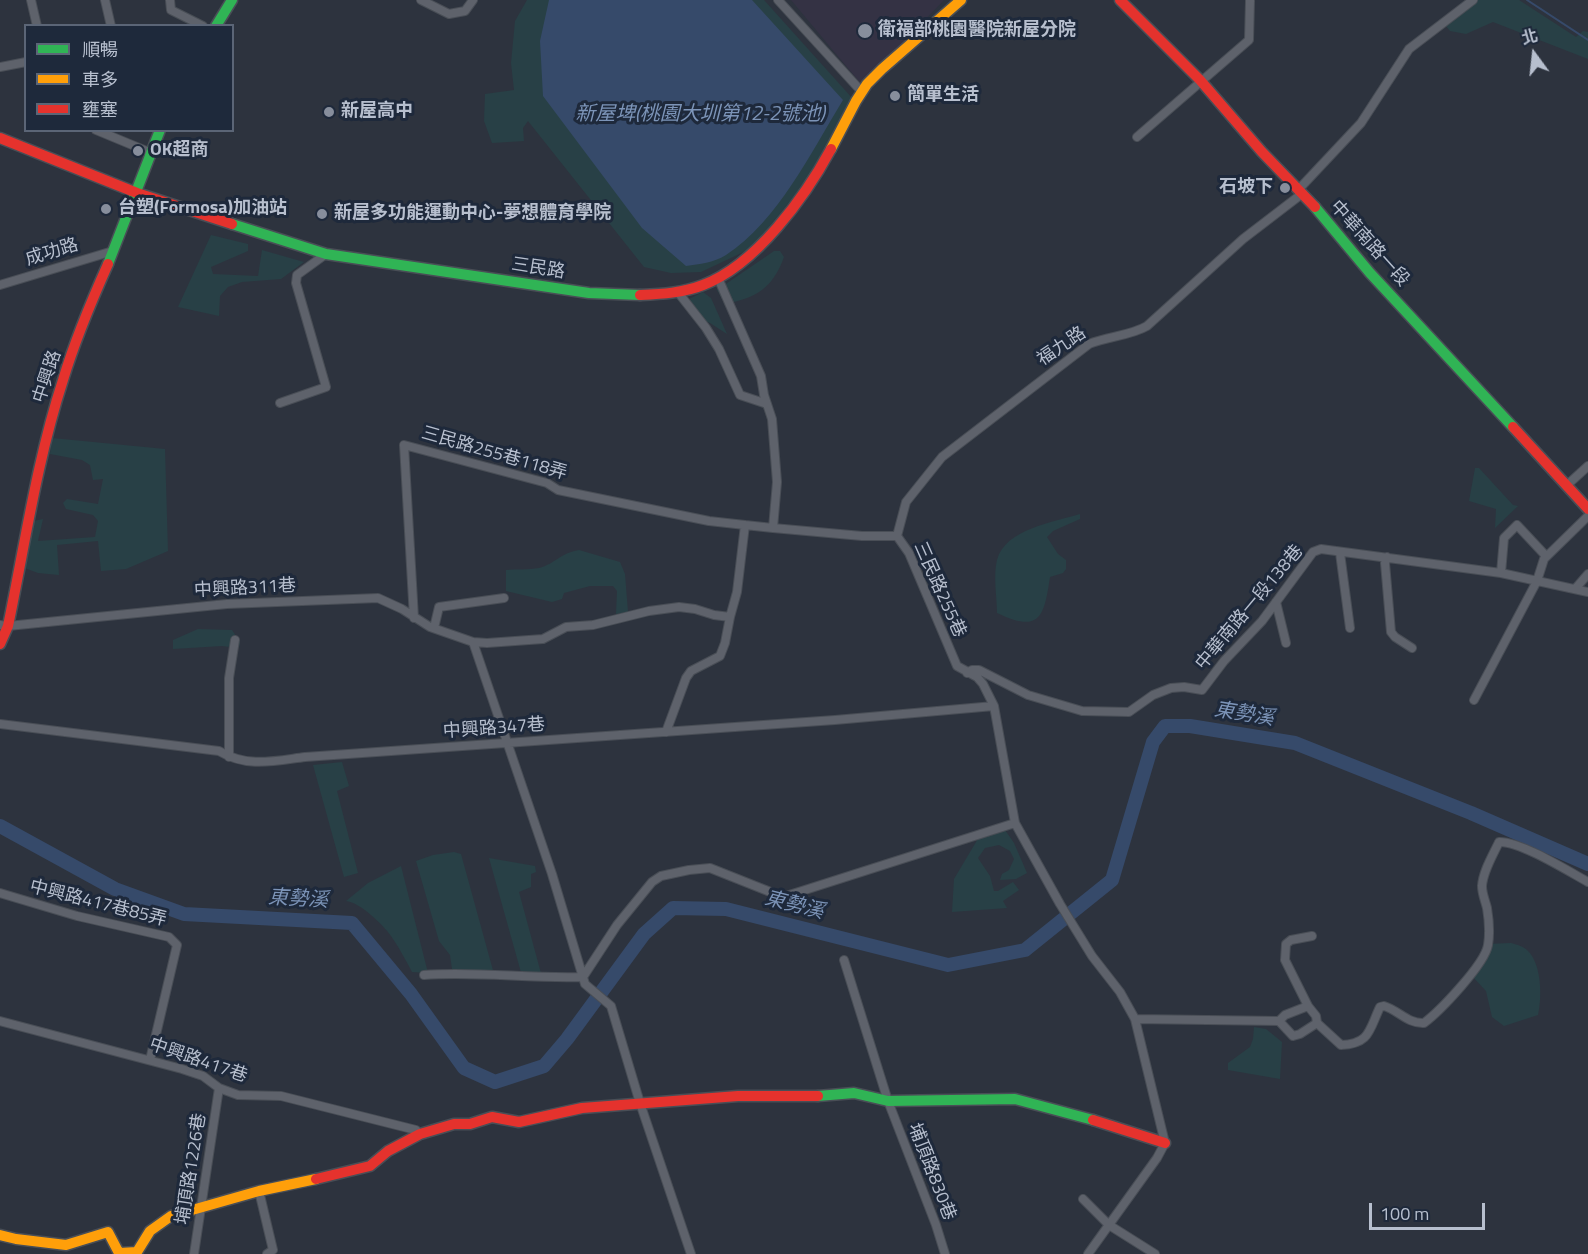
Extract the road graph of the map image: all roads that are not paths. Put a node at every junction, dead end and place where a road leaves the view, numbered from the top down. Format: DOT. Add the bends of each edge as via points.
graph roads {
  1 [pos="31,0"];
  2 [pos="105,0"];
  3 [pos="170,0"];
  4 [pos="232,0"];
  5 [pos="421,0"];
  6 [pos="473,0"];
  7 [pos="778,0"];
  8 [pos="961,0"];
  9 [pos="1473,0"];
  10 [pos="1250,1"];
  11 [pos="1121,2"];
  12 [pos="37,24"];
  13 [pos="111,24"];
  14 [pos="199,24"];
  15 [pos="217,24"];
  16 [pos="24,62"];
  17 [pos="0,67"];
  18 [pos="1200,80"];
  19 [pos="862,92"];
  20 [pos="100,132"];
  21 [pos="159,132"];
  22 [pos="1137,137"];
  23 [pos="0,138"];
  24 [pos="149,152"];
  25 [pos="1301,191"];
  26 [pos="137,193"];
  27 [pos="113,251"];
  28 [pos="326,254"];
  29 [pos="718,278"];
  30 [pos="0,285"];
  31 [pos="677,291"];
  32 [pos="280,403"];
  33 [pos="767,404"];
  34 [pos="1588,466"];
  35 [pos="1566,486"];
  36 [pos="1588,509"];
  37 [pos="1588,516"];
  38 [pos="745,525"];
  39 [pos="774,528"];
  40 [pos="897,536"];
  41 [pos="1340,553"];
  42 [pos="1546,556"];
  43 [pos="1387,557"];
  44 [pos="1501,573"];
  45 [pos="1588,574"];
  46 [pos="1538,581"];
  47 [pos="1575,589"];
  48 [pos="1588,592"];
  49 [pos="504,598"];
  50 [pos="1276,603"];
  51 [pos="730,617"];
  52 [pos="414,618"];
  53 [pos="4,626"];
  54 [pos="434,628"];
  55 [pos="1350,628"];
  56 [pos="235,639"];
  57 [pos="473,642"];
  58 [pos="1286,643"];
  59 [pos="0,644"];
  60 [pos="1412,648"];
  61 [pos="967,673"];
  62 [pos="1474,700"];
  63 [pos="994,706"];
  64 [pos="0,724"];
  65 [pos="666,732"];
  66 [pos="509,744"];
  67 [pos="229,757"];
  68 [pos="1016,823"];
  69 [pos="1588,882"];
  70 [pos="0,893"];
  71 [pos="1312,936"];
  72 [pos="844,960"];
  73 [pos="424,975"];
  74 [pos="584,980"];
  75 [pos="1308,1006"];
  76 [pos="1135,1019"];
  77 [pos="0,1021"];
  78 [pos="1279,1021"];
  79 [pos="1317,1023"];
  80 [pos="150,1060"];
  81 [pos="219,1088"];
  82 [pos="888,1101"];
  83 [pos="640,1103"];
  84 [pos="420,1134"];
  85 [pos="1165,1143"];
  86 [pos="259,1191"];
  87 [pos="1083,1199"];
  88 [pos="200,1206"];
  89 [pos="1109,1225"];
  90 [pos="0,1235"];
  91 [pos="194,1254"];
  92 [pos="267,1254"];
  93 [pos="691,1254"];
  94 [pos="945,1254"];
  95 [pos="1088,1254"];
  96 [pos="1155,1254"];
  1 -- 12 [label="street"];
  2 -- 13 [label="street"];
  3 -- 14 [label="street" via="171,10"];
  4 -- 15 [label="street"];
  5 -- 6 [label="street" via="449,14 465,11"];
  7 -- 19 [label="street"];
  8 -- 19 [label="street, 三民路"];
  9 -- 25 [label="street, 福九路" via="1409,49 1361,123"];
  10 -- 18 [label="street" via="1249,40"];
  11 -- 18 [label="street, 中華南路一段"];
  16 -- 17 [label="street"];
  18 -- 22 [label="street"];
  18 -- 25 [label="street, 中華南路一段"];
  19 -- 29 [label="street, 三民路" via="806,189 766,238"];
  20 -- 24 [label="street"];
  21 -- 24 [label="street, 中興路"];
  23 -- 26 [label="street, 三民路"];
  24 -- 26 [label="street, 中興路"];
  25 -- 35 [label="street, 中華南路一段" via="1370,273"];
  25 -- 40 [label="street, 福九路" via="1147,326 1089,344 942,457 906,502"];
  26 -- 27 [label="street, 中興路"];
  26 -- 28 [label="street, 三民路"];
  27 -- 30 [label="street, 成功路"];
  27 -- 53 [label="street, 中興路" via="53,412"];
  28 -- 31 [label="street, 三民路" via="589,293 630,296"];
  28 -- 32 [label="street" via="297,275 296,283 326,387"];
  29 -- 31 [label="street, 三民路"];
  29 -- 33 [label="street" via="761,376"];
  31 -- 33 [label="street" via="719,349 740,395"];
  33 -- 39 [label="street" via="772,419 777,482"];
  34 -- 35 [label="street"];
  35 -- 36 [label="street, 中華南路一段"];
  37 -- 42 [label="street"];
  38 -- 39 [label="street, 三民路255巷"];
  38 -- 51 [label="street"];
  38 -- 52 [label="street, 三民路255巷118弄" via="558,490 547,483 404,445"];
  39 -- 40 [label="street, 三民路255巷"];
  40 -- 61 [label="street, 三民路255巷" via="909,553 957,666"];
  41 -- 43 [label="street, 中華南路一段138巷"];
  41 -- 50 [label="street, 中華南路一段138巷" via="1322,549 1313,552"];
  41 -- 55 [label="street"];
  42 -- 44 [label="street" via="1516,525 1504,538"];
  42 -- 46 [label="street"];
  43 -- 44 [label="street, 中華南路一段138巷"];
  43 -- 60 [label="street" via="1391,632"];
  44 -- 46 [label="street, 中華南路一段138巷"];
  45 -- 47 [label="street"];
  46 -- 47 [label="street, 中華南路一段138巷"];
  46 -- 62 [label="street"];
  47 -- 48 [label="street, 中華南路一段138巷"];
  49 -- 54 [label="street" via="439,607"];
  50 -- 58 [label="street"];
  50 -- 61 [label="street, 中華南路一段138巷" via="1202,690 1171,688 1152,695 1129,712 1082,711 1028,695 979,669"];
  51 -- 57 [label="street" via="679,607 566,627 543,639"];
  51 -- 65 [label="street" via="720,656 691,671 686,678"];
  52 -- 53 [label="street, 中興路311巷" via="378,598 227,604"];
  52 -- 54 [label="street, 中興路311巷"];
  53 -- 59 [label="street, 中興路"];
  54 -- 57 [label="street, 中興路311巷"];
  56 -- 67 [label="street" via="230,678"];
  57 -- 66 [label="street"];
  61 -- 63 [label="street, 三民路255巷" via="983,684"];
  63 -- 65 [label="street, 中興路347巷"];
  63 -- 68 [label="street, 三民路255巷"];
  64 -- 67 [label="street, 中興路347巷" via="219,751"];
  65 -- 66 [label="street, 中興路347巷"];
  66 -- 67 [label="street, 中興路347巷" via="305,757 268,763"];
  66 -- 74 [label="street"];
  68 -- 74 [label="street" via="783,897 710,868 661,876 617,925"];
  68 -- 76 [label="street, 三民路255巷" via="1060,904"];
  69 -- 79 [label="street" via="1530,852 1499,842 1482,885 1488,915 1488,948 1445,1004 1424,1023 1380,1007 1364,1039 1356,1044 1341,1045"];
  70 -- 80 [label="street, 中興路417巷85弄" via="173,939 177,945"];
  71 -- 75 [label="street" via="1290,940 1285,953"];
  72 -- 82 [label="street, 埔頂路830巷"];
  73 -- 74 [label="street"];
  74 -- 83 [label="street" via="608,1004"];
  75 -- 78 [label="street"];
  75 -- 79 [label="street"];
  76 -- 78 [label="street"];
  76 -- 85 [label="street, 三民路255巷"];
  77 -- 80 [label="street, 中興路417巷"];
  78 -- 79 [label="street" via="1293,1035"];
  80 -- 81 [label="street, 中興路417巷" via="203,1076"];
  81 -- 84 [label="street, 中興路417巷" via="238,1095 281,1096"];
  81 -- 88 [label="street, 埔頂路1226巷"];
  82 -- 83 [label="street" via="854,1093"];
  82 -- 85 [label="street" via="1016,1099"];
  82 -- 94 [label="street, 埔頂路830巷"];
  83 -- 84 [label="street" via="563,1111 519,1122 492,1117"];
  83 -- 93 [label="street"];
  84 -- 86 [label="street" via="370,1166"];
  85 -- 89 [label="street"];
  86 -- 88 [label="street"];
  86 -- 92 [label="street" via="273,1250"];
  87 -- 89 [label="street"];
  88 -- 90 [label="street" via="160,1223 137,1252 119,1253 108,1233 103,1232 66,1245"];
  88 -- 91 [label="street, 埔頂路1226巷"];
  89 -- 95 [label="street"];
  89 -- 96 [label="street"];
}
